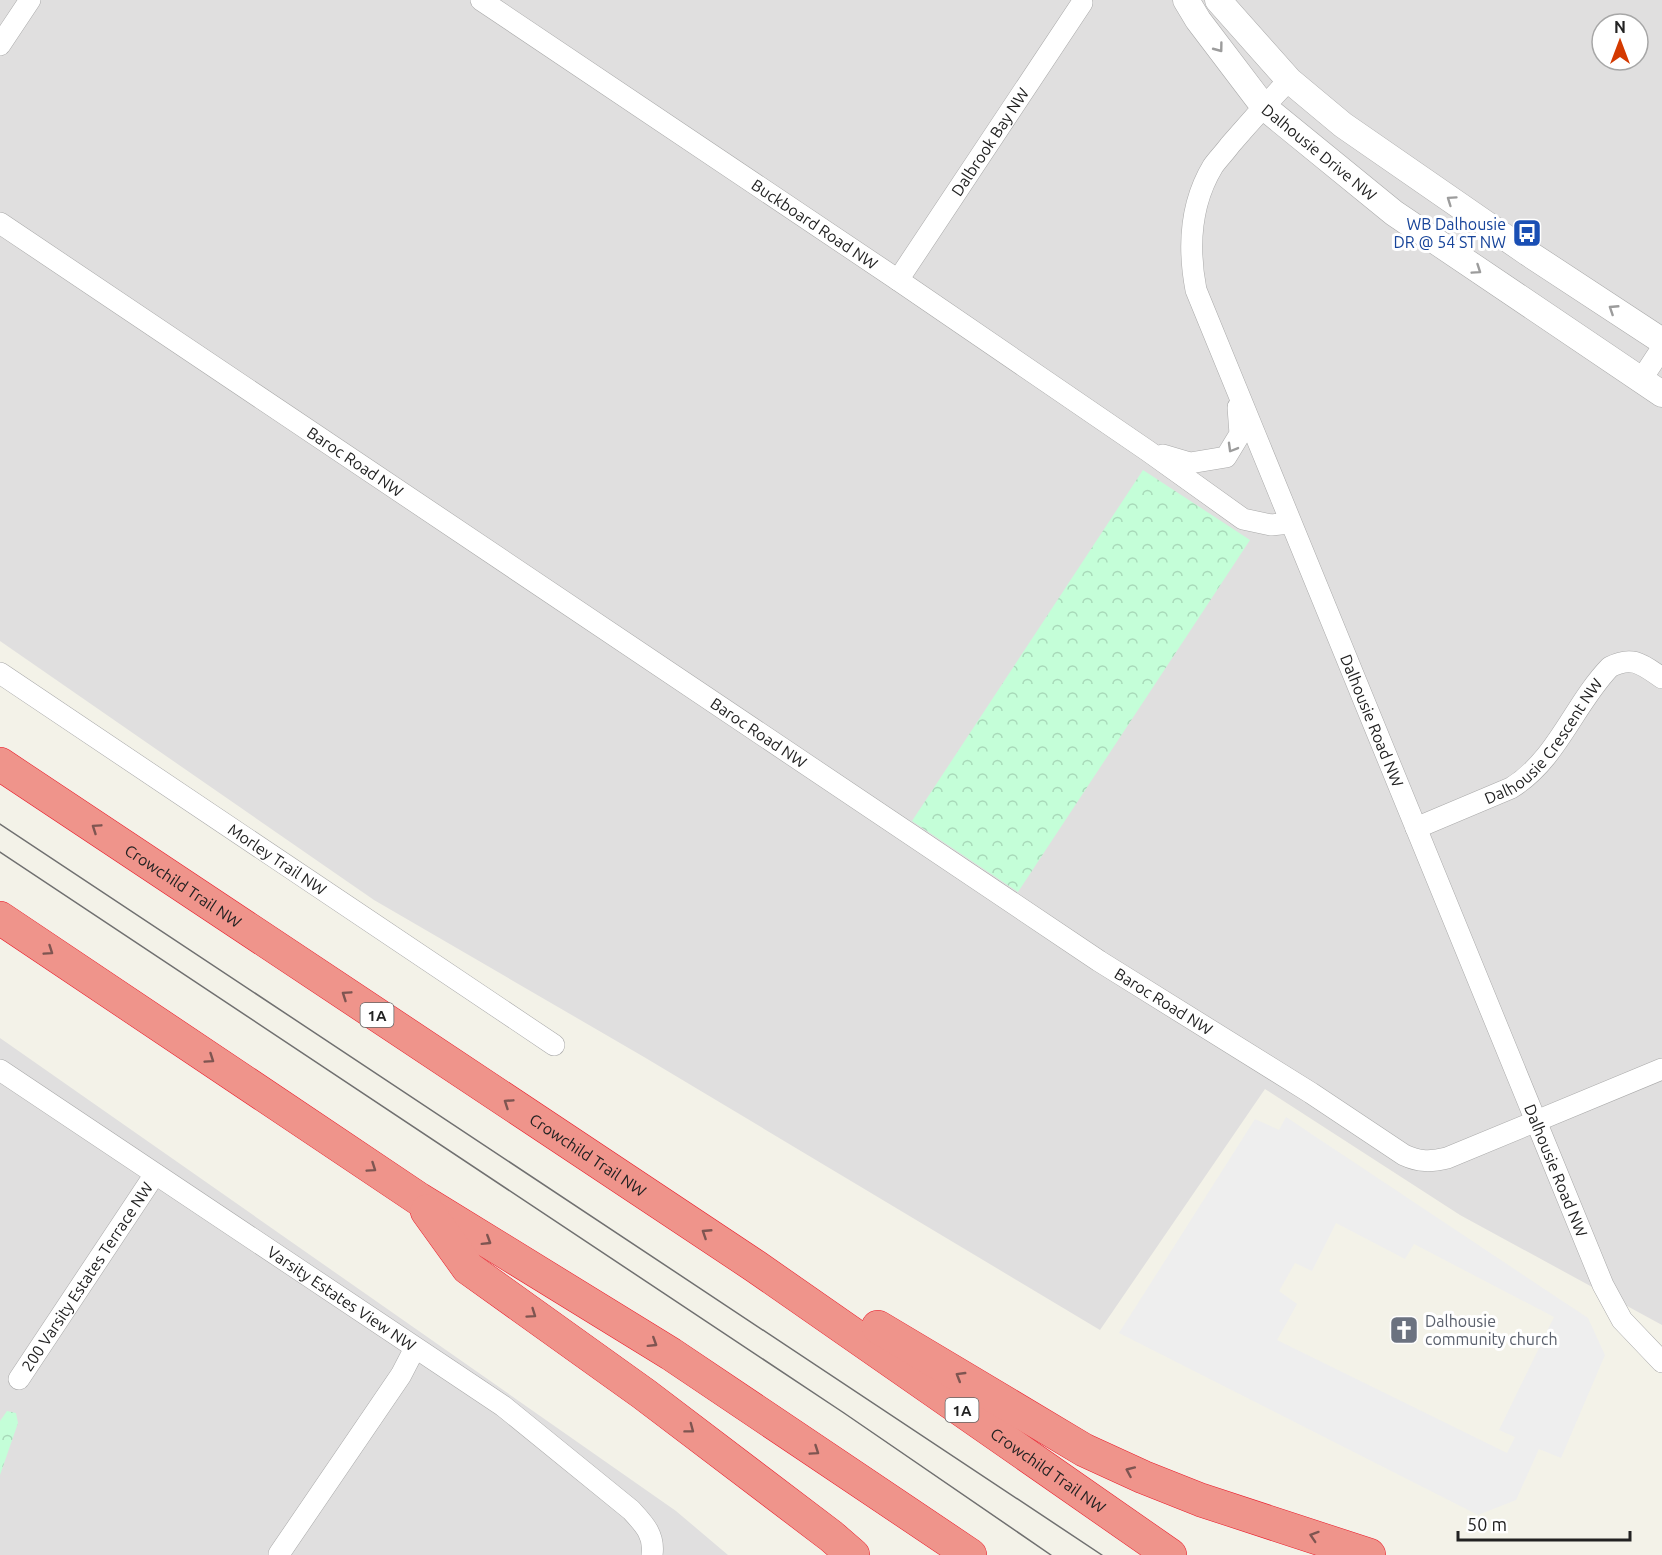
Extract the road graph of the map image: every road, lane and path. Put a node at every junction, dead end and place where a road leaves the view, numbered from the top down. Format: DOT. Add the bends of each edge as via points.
graph roads {
  1 [pos="30,0"];
  2 [pos="481,0"];
  3 [pos="1186,0"];
  4 [pos="1218,0"];
  5 [pos="1082,3"];
  6 [pos="0,45"];
  7 [pos="1289,80"];
  8 [pos="1264,107"];
  9 [pos="0,223"];
  10 [pos="898,280"];
  11 [pos="1662,341"];
  12 [pos="1662,348"];
  13 [pos="1641,380"];
  14 [pos="1237,392"];
  15 [pos="1662,394"];
  16 [pos="1148,451"];
  17 [pos="1290,523"];
  18 [pos="0,674"];
  19 [pos="1662,678"];
  20 [pos="0,764"];
  21 [pos="1416,828"];
  22 [pos="0,918"];
  23 [pos="554,1045"];
  24 [pos="1662,1069"];
  25 [pos="0,1070"];
  26 [pos="1537,1121"];
  27 [pos="156,1174"];
  28 [pos="419,1199"];
  29 [pos="755,1266"];
  30 [pos="415,1348"];
  31 [pos="1662,1362"];
  32 [pos="19,1380"];
  33 [pos="279,1554"];
  34 [pos="652,1555"];
  35 [pos="853,1555"];
  36 [pos="970,1555"];
  37 [pos="1170,1555"];
  38 [pos="1369,1555"];
  1 -- 6 [label="street"];
  2 -- 10 [label="street, Buckboard Road NW"];
  3 -- 8 [label="street, Dalhousie Drive NW, one-way"];
  4 -- 7 [label="street"];
  5 -- 10 [label="street, Dalbrook Bay NW"];
  7 -- 8 [label="street, Dalhousie Road NW"];
  11 -- 7 [label="street, one-way" via="1528,254 1343,125"];
  8 -- 13 [label="street, Dalhousie Drive NW, one-way" via="1394,213"];
  8 -- 14 [label="street, Dalhousie Road NW" via="1214,165 1203,186 1192,230 1196,290"];
  9 -- 26 [label="street, Baroc Road NW" via="1099,961 1398,1152 1414,1160 1447,1158"];
  10 -- 16 [label="street, Buckboard Road NW"];
  12 -- 13 [label="street"];
  13 -- 15 [label="street, Dalhousie Drive NW"];
  14 -- 16 [label="street, Buckboard Road NW, one-way" via="1240,434 1226,457 1190,463"];
  14 -- 17 [label="street, Dalhousie Road NW"];
  16 -- 17 [label="street, Buckboard Road NW" via="1243,519 1271,525"];
  17 -- 21 [label="street, Dalhousie Road NW"];
  18 -- 23 [label="street, Morley Trail NW"];
  19 -- 21 [label="street, Dalhousie Crescent NW" via="1636,662 1610,667 1545,758 1522,782"];
  29 -- 20 [label="highway, Crowchild Trail NW / 1A, one-way"];
  21 -- 26 [label="street, Dalhousie Road NW"];
  22 -- 28 [label="highway, one-way"];
  24 -- 26 [label="street"];
  25 -- 27 [label="street, Varsity Estates View NW"];
  26 -- 31 [label="street, Dalhousie Road NW" via="1615,1308"];
  27 -- 30 [label="street, Varsity Estates View NW"];
  27 -- 32 [label="street, 200 Varsity Estates Terrace NW"];
  28 -- 35 [label="highway, one-way" via="468,1268 644,1394"];
  28 -- 36 [label="highway, one-way" via="671,1354"];
  29 -- 37 [label="highway, Crowchild Trail NW / 1A"];
  38 -- 29 [label="highway, one-way" via="1202,1500 1084,1450 812,1288"];
  30 -- 33 [label="street" via="401,1375"];
  30 -- 34 [label="street, Varsity Estates View NW" via="502,1406 631,1510 652,1539"];
}
